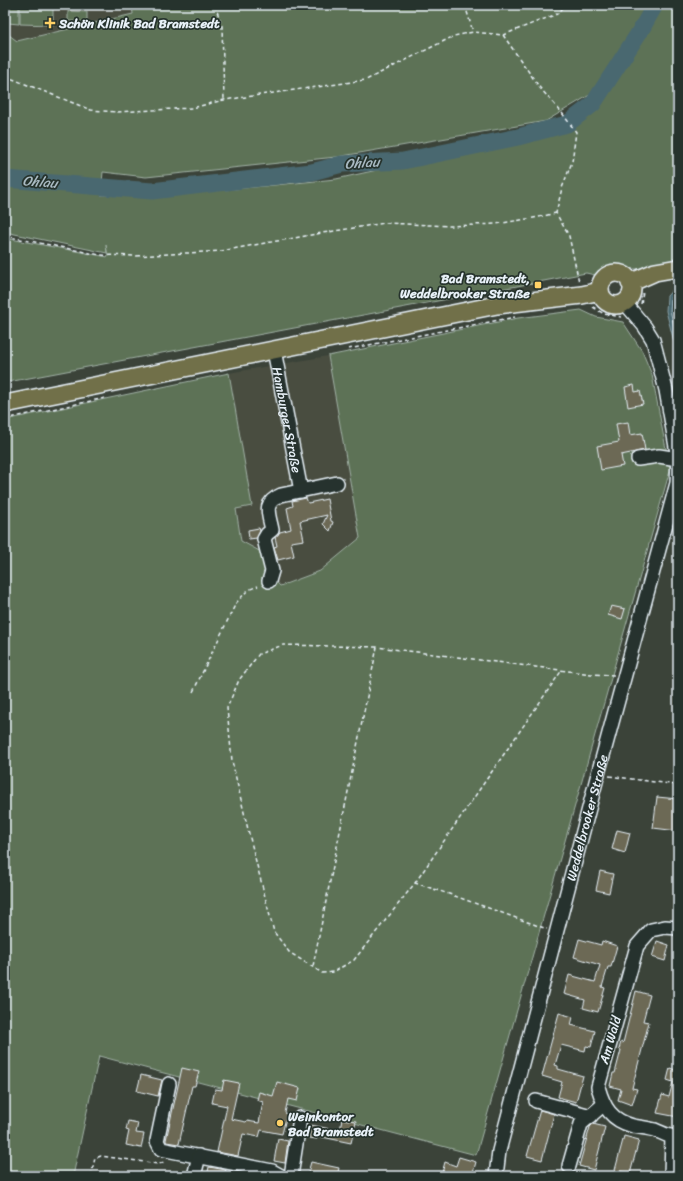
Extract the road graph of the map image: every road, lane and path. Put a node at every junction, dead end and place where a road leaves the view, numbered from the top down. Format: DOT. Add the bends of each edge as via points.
graph roads {
  1 [pos="9,5"];
  2 [pos="56,5"];
  3 [pos="75,5"];
  4 [pos="215,5"];
  5 [pos="465,5"];
  6 [pos="566,5"];
  7 [pos="32,6"];
  8 [pos="95,6"];
  9 [pos="5,7"];
  10 [pos="473,32"];
  11 [pos="503,36"];
  12 [pos="5,76"];
  13 [pos="224,100"];
  14 [pos="556,213"];
  15 [pos="5,236"];
  16 [pos="678,268"];
  17 [pos="637,286"];
  18 [pos="600,291"];
  19 [pos="587,301"];
  20 [pos="630,308"];
  21 [pos="516,316"];
  22 [pos="274,350"];
  23 [pos="344,350"];
  24 [pos="105,398"];
  25 [pos="5,404"];
  26 [pos="5,419"];
  27 [pos="638,459"];
  28 [pos="678,459"];
  29 [pos="337,483"];
  30 [pos="301,491"];
  31 [pos="269,581"];
  32 [pos="377,647"];
  33 [pos="562,670"];
  34 [pos="624,676"];
  35 [pos="193,692"];
  36 [pos="598,774"];
  37 [pos="678,785"];
  38 [pos="415,883"];
  39 [pos="678,928"];
  40 [pos="556,932"];
  41 [pos="312,966"];
  42 [pos="169,1084"];
  43 [pos="536,1101"];
  44 [pos="604,1104"];
  45 [pos="591,1116"];
  46 [pos="300,1118"];
  47 [pos="675,1137"];
  48 [pos="198,1156"];
  49 [pos="166,1161"];
  50 [pos="569,1166"];
  51 [pos="91,1176"];
  52 [pos="194,1176"];
  53 [pos="281,1176"];
  54 [pos="291,1176"];
  55 [pos="496,1176"];
  56 [pos="671,1176"];
  1 -- 7 [label="path"];
  1 -- 9 [label="path"];
  2 -- 7 [label="path"];
  3 -- 8 [label="path"];
  4 -- 13 [label="path" via="222,26"];
  5 -- 10 [label="path"];
  6 -- 11 [label="path" via="557,14"];
  10 -- 11 [label="path"];
  10 -- 13 [label="path" via="454,36 366,80"];
  11 -- 14 [label="path" via="540,88 576,132 572,162"];
  12 -- 13 [label="path" via="91,110 116,112 192,108"];
  14 -- 15 [label="path" via="496,224 451,226 385,223 221,251 136,256 100,254"];
  14 -- 19 [label="path" via="570,236"];
  16 -- 17 [label="main road" via="655,272"];
  17 -- 18 [label="main road" via="619,274 609,275 602,282"];
  17 -- 20 [label="main road" via="631,292"];
  17 -- 20 [label="path" via="641,304"];
  18 -- 19 [label="main road"];
  18 -- 20 [label="main road" via="608,303"];
  19 -- 20 [label="path" via="604,314 626,317"];
  19 -- 22 [label="main road" via="497,305"];
  20 -- 28 [label="street, Weddelbrooker Straße" via="653,340 666,390"];
  21 -- 23 [label="path"];
  22 -- 25 [label="main road"];
  22 -- 30 [label="street, Hamburger Straße"];
  24 -- 26 [label="path"];
  27 -- 28 [label="street" via="659,456"];
  28 -- 34 [label="street, Weddelbrooker Straße" via="677,483"];
  29 -- 30 [label="street"];
  30 -- 31 [label="street" via="273,498 269,504 272,530 264,539 272,571"];
  31 -- 35 [label="path" via="248,590 236,603"];
  32 -- 33 [label="path"];
  32 -- 41 [label="path"];
  32 -- 41 [label="path" via="283,645 258,654 239,680 227,708 232,761 274,932 288,952"];
  33 -- 34 [label="path"];
  33 -- 38 [label="path"];
  34 -- 36 [label="street, Weddelbrooker Straße"];
  36 -- 37 [label="path"];
  36 -- 40 [label="street, Weddelbrooker Straße"];
  38 -- 40 [label="path"];
  38 -- 41 [label="path" via="354,960 333,972 322,973"];
  39 -- 44 [label="street, Am Wald" via="651,930 637,946 598,1087"];
  40 -- 55 [label="street, Weddelbrooker Straße" via="499,1151"];
  42 -- 48 [label="street" via="157,1141 161,1149"];
  43 -- 45 [label="street"];
  44 -- 45 [label="street"];
  44 -- 47 [label="street, Am Wald" via="619,1121"];
  45 -- 50 [label="street" via="581,1124"];
  46 -- 54 [label="street"];
  47 -- 56 [label="street, Am Wald"];
  48 -- 52 [label="street"];
  48 -- 53 [label="street" via="272,1171"];
  49 -- 51 [label="path" via="159,1164 101,1156 95,1158"];
}
